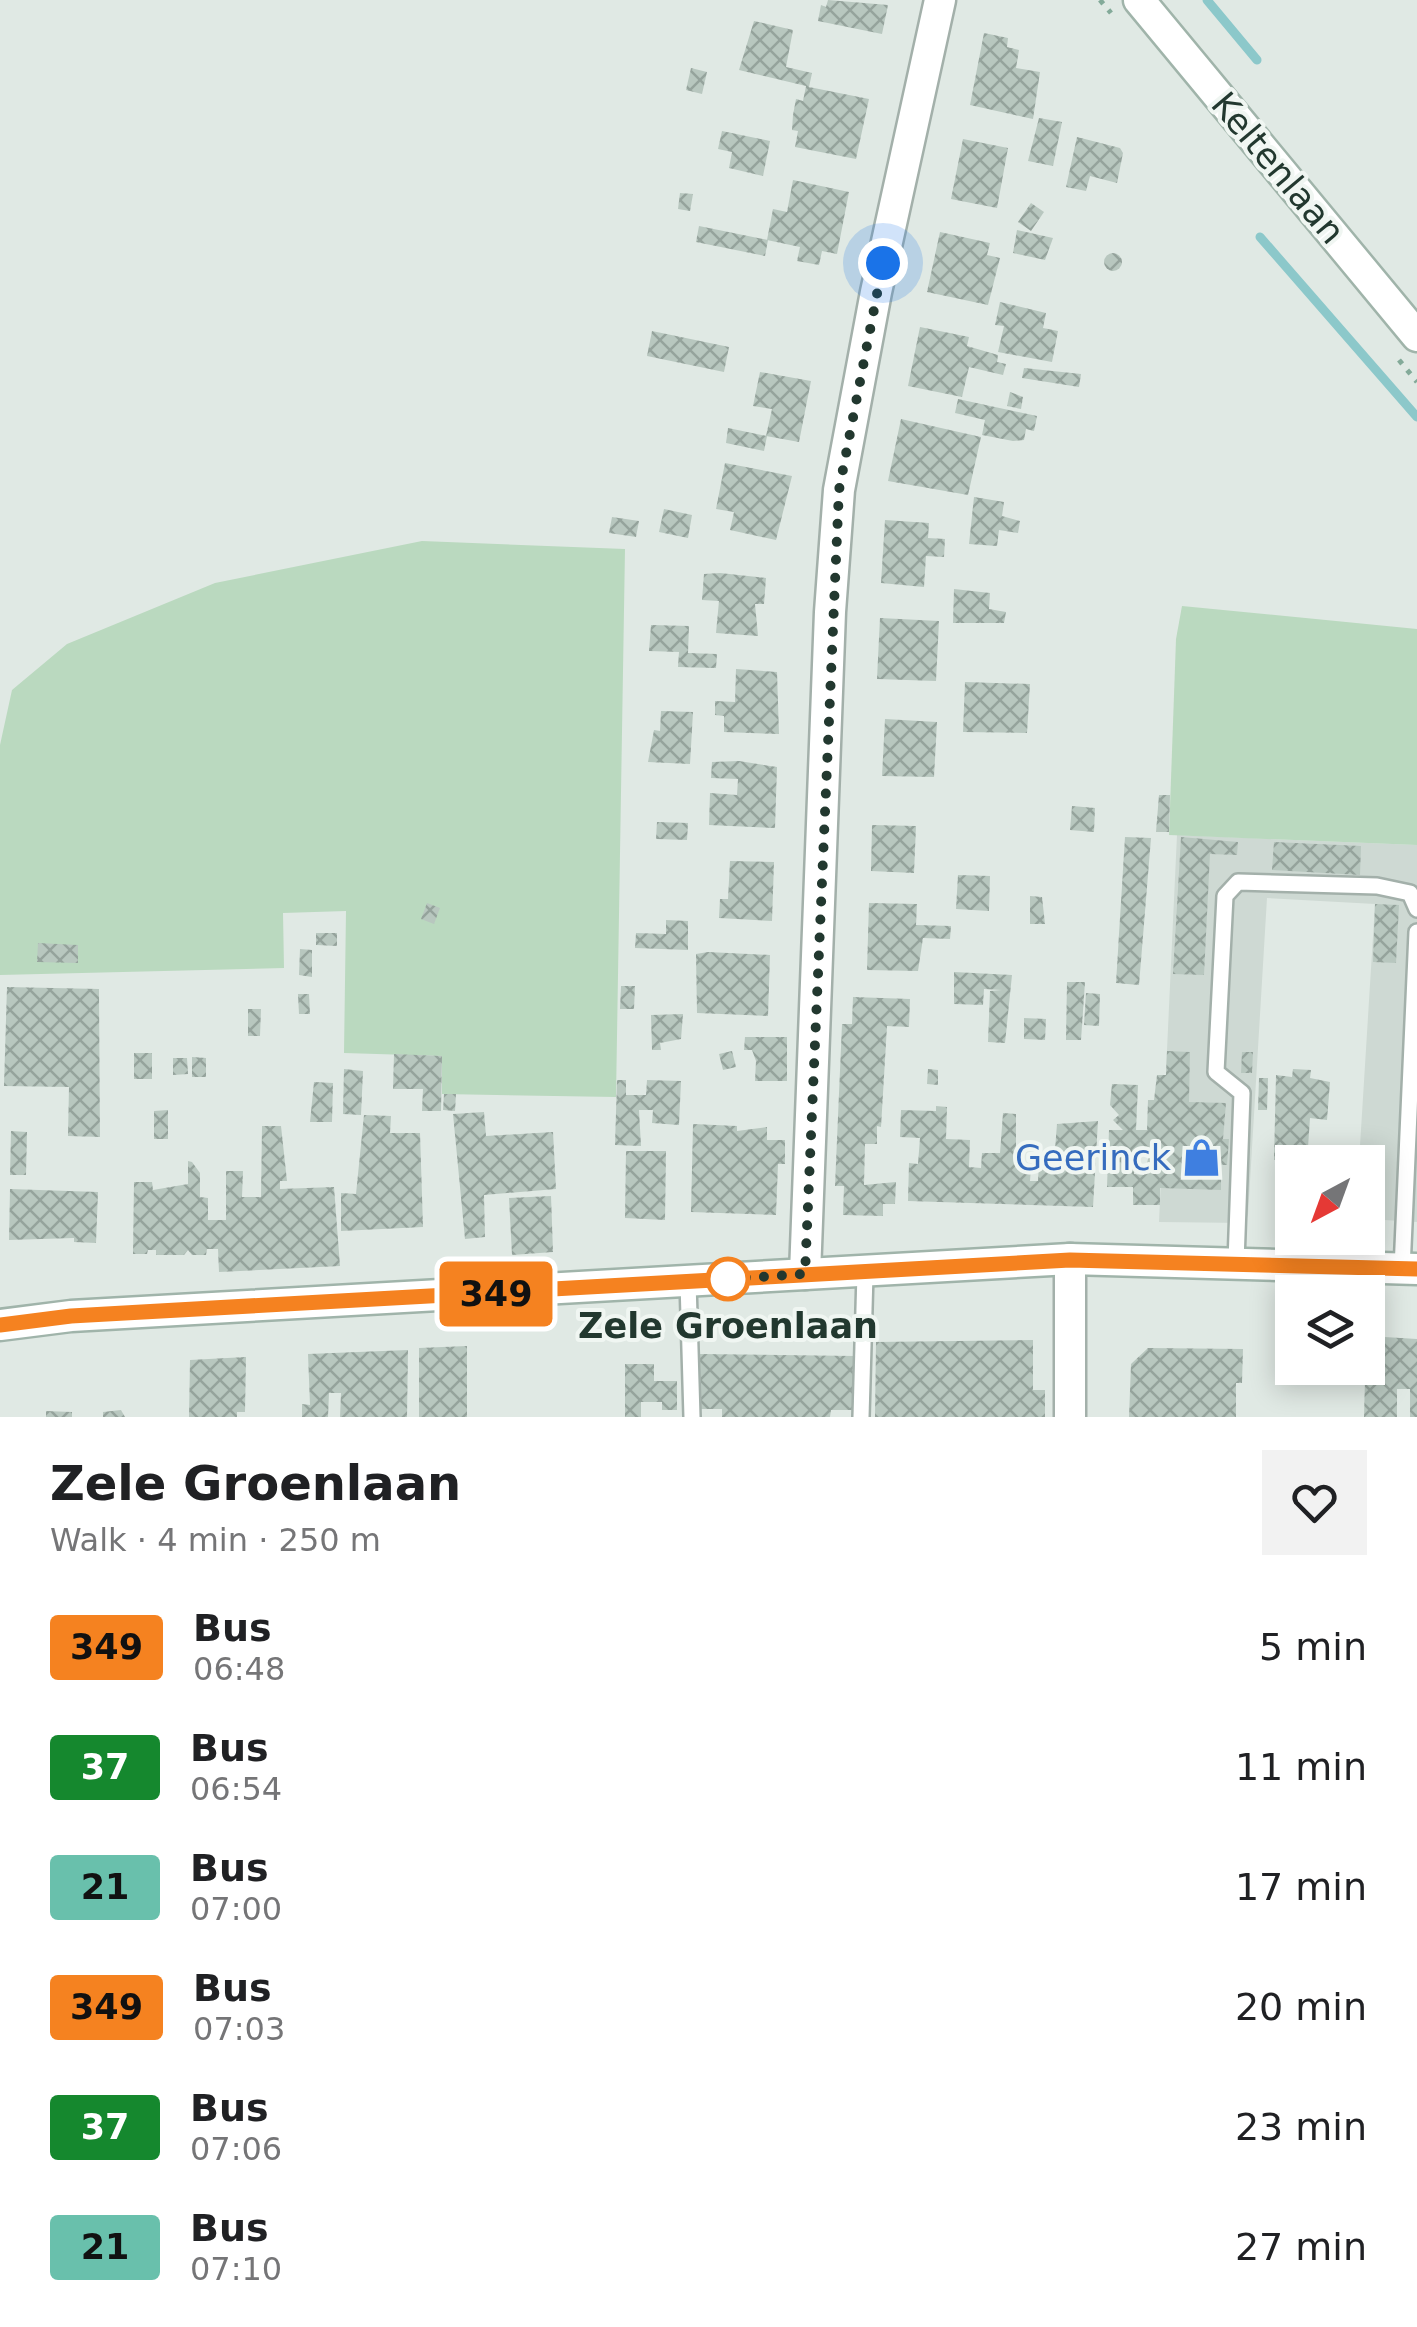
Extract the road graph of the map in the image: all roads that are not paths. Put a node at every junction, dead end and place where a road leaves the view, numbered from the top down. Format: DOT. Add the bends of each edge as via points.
graph roads {
  1 [pos="940,0"];
  2 [pos="1139,0"];
  3 [pos="1417,336"];
  4 [pos="1417,908"];
  5 [pos="1417,932"];
  6 [pos="1070,1260"];
  7 [pos="1236,1262"];
  8 [pos="1410,1269"];
  9 [pos="805,1274"];
  10 [pos="865,1274"];
  11 [pos="688,1282"];
  12 [pos="0,1325"];
  13 [pos="692,1417"];
  14 [pos="861,1417"];
  15 [pos="1070,1417"];
  1 -- 9 [label="street" via="839,490"];
  2 -- 3 [label="street, Keltenlaan"];
  4 -- 7 [label="lane" via="1410,893 1377,886 1238,882 1225,896 1216,1072 1242,1093"];
  5 -- 8 [label="lane"];
  6 -- 7 [label="street"];
  6 -- 10 [label="street"];
  6 -- 15 [label="street"];
  7 -- 8 [label="street"];
  9 -- 10 [label="street"];
  9 -- 11 [label="street"];
  10 -- 14 [label="lane"];
  11 -- 12 [label="street"];
  11 -- 13 [label="lane"];
}
